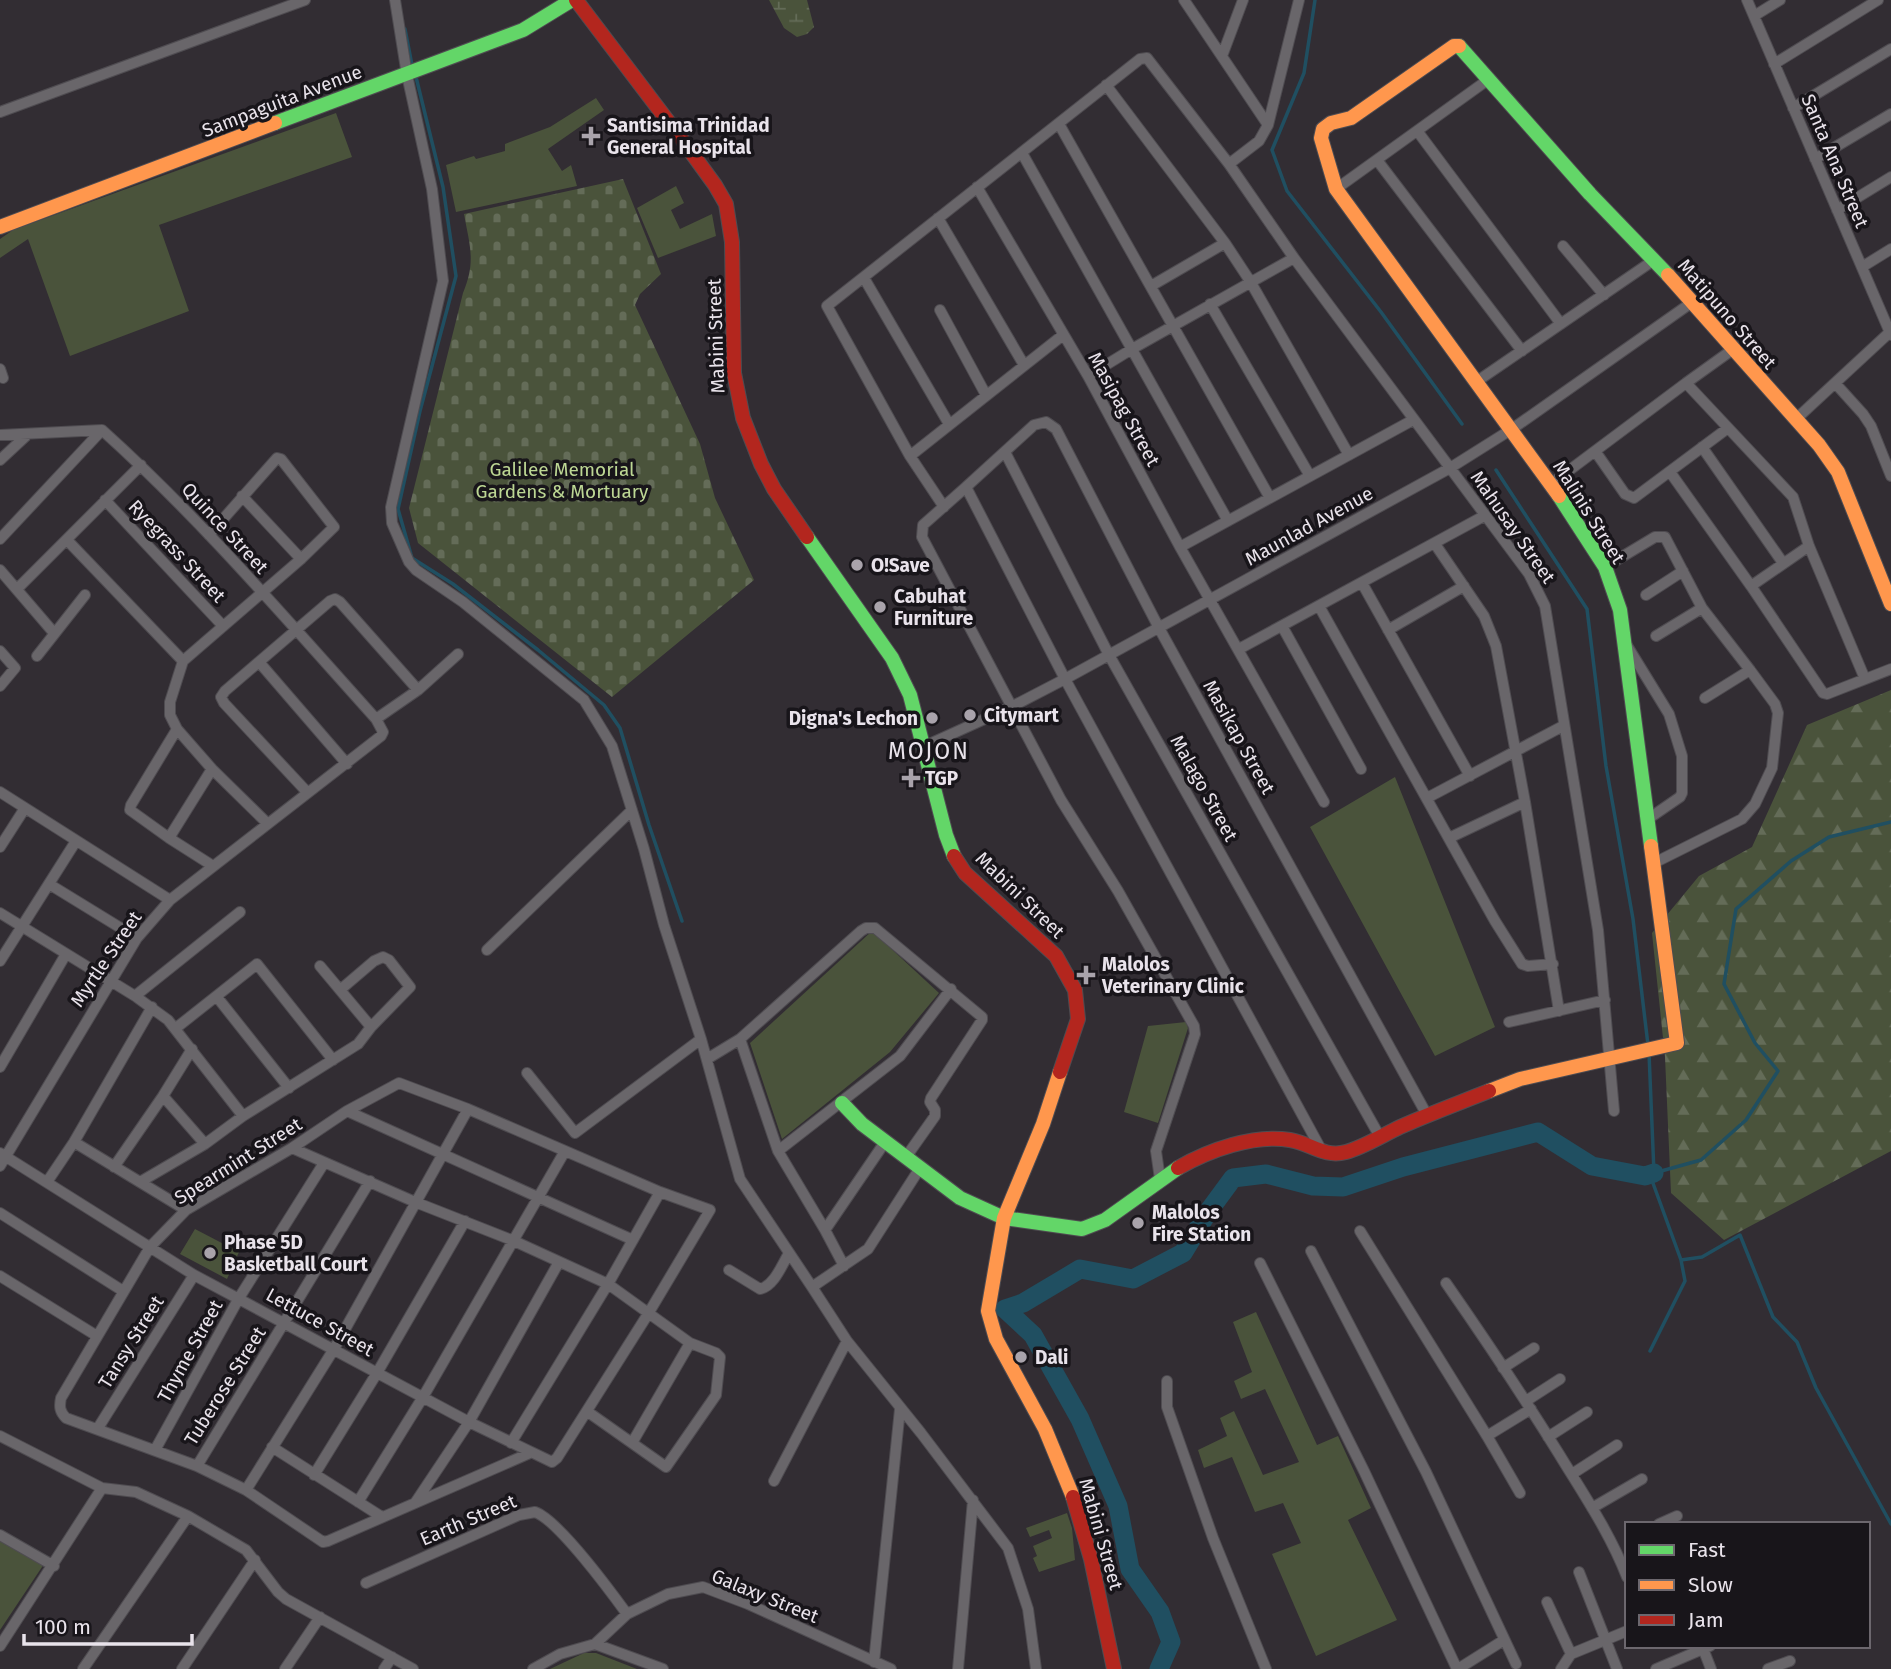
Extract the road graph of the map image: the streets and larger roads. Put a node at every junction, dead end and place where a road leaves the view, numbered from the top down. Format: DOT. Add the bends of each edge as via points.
graph roads {
  1 [pos="305,0"];
  2 [pos="395,0"];
  3 [pos="574,0"];
  4 [pos="1184,0"];
  5 [pos="1243,0"];
  6 [pos="1299,0"];
  7 [pos="1747,0"];
  8 [pos="1780,0"];
  9 [pos="1878,0"];
  10 [pos="1754,16"];
  11 [pos="1891,48"];
  12 [pos="1222,56"];
  13 [pos="1774,64"];
  14 [pos="407,75"];
  15 [pos="1489,79"];
  16 [pos="1106,85"];
  17 [pos="1793,108"];
  18 [pos="0,112"];
  19 [pos="1891,114"];
  20 [pos="1059,124"];
  21 [pos="1268,125"];
  22 [pos="1418,132"];
  23 [pos="1022,153"];
  24 [pos="1815,159"];
  25 [pos="1377,160"];
  26 [pos="1229,164"];
  27 [pos="1891,177"];
  28 [pos="977,187"];
  29 [pos="1336,189"];
  30 [pos="1837,210"];
  31 [pos="938,218"];
  32 [pos="0,227"];
  33 [pos="1225,243"];
  34 [pos="1563,246"];
  35 [pos="1891,249"];
  36 [pos="1294,258"];
  37 [pos="1654,260"];
  38 [pos="1862,267"];
  39 [pos="864,278"];
  40 [pos="1250,281"];
  41 [pos="1151,286"];
  42 [pos="1604,295"];
  43 [pos="1690,303"];
  44 [pos="1210,304"];
  45 [pos="940,310"];
  46 [pos="1886,310"];
  47 [pos="1561,324"];
  48 [pos="1173,326"];
  49 [pos="1890,334"];
  50 [pos="1063,335"];
  51 [pos="1132,349"];
  52 [pos="1732,350"];
  53 [pos="1522,351"];
  54 [pos="1024,365"];
  55 [pos="1087,376"];
  56 [pos="1476,382"];
  57 [pos="1686,383"];
  58 [pos="1835,383"];
  59 [pos="986,395"];
  60 [pos="1413,420"];
  61 [pos="1795,420"];
  62 [pos="949,424"];
  63 [pos="1728,428"];
  64 [pos="1511,429"];
  65 [pos="102,430"];
  66 [pos="28,434"];
  67 [pos="0,435"];
  68 [pos="1702,447"];
  69 [pos="1595,451"];
  70 [pos="1005,452"];
  71 [pos="1349,455"];
  72 [pos="910,456"];
  73 [pos="0,460"];
  74 [pos="141,465"];
  75 [pos="1450,468"];
  76 [pos="1670,472"];
  77 [pos="1310,476"];
  78 [pos="1891,476"];
  79 [pos="1550,484"];
  80 [pos="966,487"];
  81 [pos="242,496"];
  82 [pos="1270,498"];
  83 [pos="105,500"];
  84 [pos="944,507"];
  85 [pos="1484,516"];
  86 [pos="1228,521"];
  87 [pos="209,536"];
  88 [pos="0,539"];
  89 [pos="67,540"];
  90 [pos="1435,544"];
  91 [pos="1809,546"];
  92 [pos="1180,547"];
  93 [pos="301,559"];
  94 [pos="1783,563"];
  95 [pos="1605,567"];
  96 [pos="0,570"];
  97 [pos="1682,572"];
  98 [pos="1362,583"];
  99 [pos="1464,586"];
  100 [pos="1751,586"];
  101 [pos="17,589"];
  102 [pos="261,593"];
  103 [pos="1646,594"];
  104 [pos="85,595"];
  105 [pos="1211,599"];
  106 [pos="1891,604"];
  107 [pos="1319,606"];
  108 [pos="1702,608"];
  109 [pos="223,626"];
  110 [pos="1282,626"];
  111 [pos="1160,628"];
  112 [pos="296,630"];
  113 [pos="1388,630"];
  114 [pos="54,633"];
  115 [pos="1656,636"];
  116 [pos="1624,641"];
  117 [pos="1239,649"];
  118 [pos="0,651"];
  119 [pos="458,654"];
  120 [pos="1109,655"];
  121 [pos="37,656"];
  122 [pos="183,660"];
  123 [pos="259,662"];
  124 [pos="1891,669"];
  125 [pos="1750,670"];
  126 [pos="1065,679"];
  127 [pos="1865,679"];
  128 [pos="0,686"];
  129 [pos="418,690"];
  130 [pos="1705,698"];
  131 [pos="1011,707"];
  132 [pos="376,719"];
  133 [pos="1563,726"];
  134 [pos="177,729"];
  135 [pos="383,732"];
  136 [pos="925,746"];
  137 [pos="1515,751"];
  138 [pos="348,764"];
  139 [pos="212,769"];
  140 [pos="1361,769"];
  141 [pos="1470,776"];
  142 [pos="0,792"];
  143 [pos="307,792"];
  144 [pos="1427,798"];
  145 [pos="1324,802"];
  146 [pos="1525,802"];
  147 [pos="25,808"];
  148 [pos="632,810"];
  149 [pos="1648,819"];
  150 [pos="267,823"];
  151 [pos="169,838"];
  152 [pos="1449,838"];
  153 [pos="76,841"];
  154 [pos="0,847"];
  155 [pos="1654,863"];
  156 [pos="213,866"];
  157 [pos="50,884"];
  158 [pos="170,900"];
  159 [pos="240,912"];
  160 [pos="0,913"];
  161 [pos="22,928"];
  162 [pos="137,938"];
  163 [pos="487,950"];
  164 [pos="66,954"];
  165 [pos="0,961"];
  166 [pos="1553,964"];
  167 [pos="320,966"];
  168 [pos="109,981"];
  169 [pos="951,989"];
  170 [pos="340,990"];
  171 [pos="135,996"];
  172 [pos="217,997"];
  173 [pos="1605,1000"];
  174 [pos="152,1007"];
  175 [pos="1559,1011"];
  176 [pos="1509,1022"];
  177 [pos="370,1027"];
  178 [pos="176,1028"];
  179 [pos="701,1039"];
  180 [pos="740,1039"];
  181 [pos="191,1049"];
  182 [pos="1609,1057"];
  183 [pos="706,1059"];
  184 [pos="333,1060"];
  185 [pos="0,1067"];
  186 [pos="527,1073"];
  187 [pos="289,1088"];
  188 [pos="163,1096"];
  189 [pos="842,1103"];
  190 [pos="468,1109"];
  191 [pos="347,1111"];
  192 [pos="1614,1111"];
  193 [pos="1427,1115"];
  194 [pos="243,1116"];
  195 [pos="1380,1137"];
  196 [pos="74,1142"];
  197 [pos="885,1142"];
  198 [pos="205,1144"];
  199 [pos="292,1148"];
  200 [pos="565,1151"];
  201 [pos="778,1152"];
  202 [pos="1323,1153"];
  203 [pos="442,1154"];
  204 [pos="906,1157"];
  205 [pos="2,1159"];
  206 [pos="324,1163"];
  207 [pos="114,1167"];
  208 [pos="920,1168"];
  209 [pos="1160,1179"];
  210 [pos="370,1181"];
  211 [pos="47,1182"];
  212 [pos="140,1182"];
  213 [pos="660,1192"];
  214 [pos="538,1198"];
  215 [pos="415,1202"];
  216 [pos="186,1210"];
  217 [pos="0,1213"];
  218 [pos="1004,1218"];
  219 [pos="465,1221"];
  220 [pos="825,1230"];
  221 [pos="1360,1231"];
  222 [pos="633,1240"];
  223 [pos="514,1241"];
  224 [pos="150,1247"];
  225 [pos="1311,1251"];
  226 [pos="789,1253"];
  227 [pos="559,1262"];
  228 [pos="1260,1263"];
  229 [pos="844,1266"];
  230 [pos="729,1270"];
  231 [pos="194,1275"];
  232 [pos="0,1276"];
  233 [pos="1446,1283"];
  234 [pos="608,1284"];
  235 [pos="812,1287"];
  236 [pos="123,1291"];
  237 [pos="239,1298"];
  238 [pos="648,1314"];
  239 [pos="285,1323"];
  240 [pos="97,1336"];
  241 [pos="847,1341"];
  242 [pos="690,1343"];
  243 [pos="1534,1348"];
  244 [pos="334,1349"];
  245 [pos="1503,1368"];
  246 [pos="377,1373"];
  247 [pos="1560,1379"];
  248 [pos="1167,1381"];
  249 [pos="423,1397"];
  250 [pos="1528,1405"];
  251 [pos="900,1409"];
  252 [pos="588,1412"];
  253 [pos="1587,1412"];
  254 [pos="469,1422"];
  255 [pos="98,1428"];
  256 [pos="0,1436"];
  257 [pos="1487,1436"];
  258 [pos="1548,1437"];
  259 [pos="511,1443"];
  260 [pos="632,1443"];
  261 [pos="1617,1445"];
  262 [pos="272,1447"];
  263 [pos="155,1450"];
  264 [pos="530,1452"];
  265 [pos="197,1466"];
  266 [pos="1572,1474"];
  267 [pos="314,1475"];
  268 [pos="1642,1479"];
  269 [pos="774,1481"];
  270 [pos="102,1488"];
  271 [pos="246,1490"];
  272 [pos="1520,1493"];
  273 [pos="973,1500"];
  274 [pos="358,1502"];
  275 [pos="415,1503"];
  276 [pos="1592,1508"];
  277 [pos="188,1516"];
  278 [pos="1677,1516"];
  279 [pos="382,1517"];
  280 [pos="1664,1522"];
  281 [pos="0,1535"];
  282 [pos="255,1560"];
  283 [pos="54,1566"];
  284 [pos="1625,1570"];
  285 [pos="1578,1572"];
  286 [pos="366,1583"];
  287 [pos="1547,1602"];
  288 [pos="627,1614"];
  289 [pos="320,1617"];
  290 [pos="1625,1632"];
  291 [pos="1504,1640"];
  292 [pos="1605,1640"];
  293 [pos="595,1644"];
  294 [pos="0,1646"];
  295 [pos="1703,1648"];
  296 [pos="1705,1648"];
  297 [pos="1571,1654"];
  298 [pos="392,1657"];
  299 [pos="1790,1661"];
  300 [pos="874,1662"];
  301 [pos="1516,1664"];
  302 [pos="1659,1668"];
  303 [pos="83,1669"];
  304 [pos="182,1669"];
  305 [pos="285,1669"];
  306 [pos="384,1669"];
  307 [pos="413,1669"];
  308 [pos="533,1669"];
  309 [pos="663,1669"];
  310 [pos="891,1669"];
  311 [pos="958,1669"];
  312 [pos="1037,1669"];
  313 [pos="1114,1669"];
  314 [pos="1266,1669"];
  315 [pos="1458,1669"];
  316 [pos="1561,1669"];
  317 [pos="1617,1669"];
  318 [pos="1711,1669"];
  319 [pos="1768,1669"];
  1 -- 18 [label="street"];
  2 -- 14 [label="street"];
  3 -- 14 [label="street, Sampaguita Avenue" via="523,30"];
  3 -- 136 [label="street, Mabini Street" via="722,195 733,242 732,366 740,414 757,460 774,489 892,658 910,695"];
  4 -- 12 [label="street"];
  5 -- 12 [label="street"];
  6 -- 21 [label="street"];
  7 -- 10 [label="street, Santa Ana Street"];
  8 -- 10 [label="street"];
  9 -- 13 [label="street"];
  10 -- 13 [label="street, Santa Ana Street"];
  11 -- 17 [label="street"];
  12 -- 21 [label="street"];
  13 -- 17 [label="street, Santa Ana Street"];
  14 -- 32 [label="street, Sampaguita Avenue"];
  14 -- 148 [label="street" via="432,189 443,281 391,507 392,523 416,570 584,700 612,746"];
  15 -- 22 [label="street"];
  15 -- 29 [label="street, Matipuno Street" via="1454,46 1351,118 1331,123 1321,138"];
  15 -- 37 [label="street, Matipuno Street"];
  16 -- 20 [label="street"];
  16 -- 26 [label="street, Mahusay Street" via="1140,58 1147,58"];
  16 -- 33 [label="street"];
  17 -- 24 [label="street, Santa Ana Street"];
  19 -- 24 [label="street"];
  20 -- 23 [label="street"];
  20 -- 41 [label="street"];
  21 -- 26 [label="street" via="1259,141"];
  22 -- 25 [label="street"];
  22 -- 47 [label="street"];
  23 -- 28 [label="street"];
  23 -- 51 [label="street"];
  24 -- 30 [label="street, Santa Ana Street"];
  25 -- 29 [label="street"];
  25 -- 53 [label="street"];
  26 -- 36 [label="street, Mahusay Street"];
  27 -- 30 [label="street"];
  28 -- 31 [label="street"];
  28 -- 50 [label="street, Masipag Street"];
  29 -- 56 [label="street, Malinis Street"];
  30 -- 38 [label="street, Santa Ana Street"];
  31 -- 39 [label="street"];
  31 -- 54 [label="street"];
  33 -- 40 [label="street"];
  33 -- 41 [label="street"];
  34 -- 42 [label="street"];
  35 -- 38 [label="street"];
  36 -- 40 [label="street"];
  36 -- 60 [label="street, Mahusay Street"];
  37 -- 42 [label="street"];
  37 -- 43 [label="street, Matipuno Street"];
  38 -- 46 [label="street, Santa Ana Street"];
  39 -- 62 [label="street"];
  39 -- 72 [label="street" via="829,303 828,310"];
  40 -- 44 [label="street"];
  40 -- 71 [label="street"];
  41 -- 48 [label="street"];
  42 -- 47 [label="street"];
  43 -- 52 [label="street, Matipuno Street"];
  43 -- 64 [label="street, Maunlad Avenue"];
  44 -- 48 [label="street"];
  44 -- 77 [label="street"];
  45 -- 59 [label="street"];
  46 -- 49 [label="street, Santa Ana Street"];
  47 -- 53 [label="street"];
  48 -- 51 [label="street"];
  48 -- 82 [label="street"];
  49 -- 58 [label="street"];
  50 -- 54 [label="street"];
  50 -- 55 [label="street, Masipag Street"];
  51 -- 55 [label="street"];
  51 -- 86 [label="street"];
  52 -- 57 [label="street"];
  52 -- 61 [label="street, Matipuno Street"];
  53 -- 56 [label="street"];
  54 -- 59 [label="street"];
  55 -- 92 [label="street, Masipag Street"];
  56 -- 64 [label="street, Malinis Street"];
  57 -- 63 [label="street"];
  57 -- 69 [label="street"];
  58 -- 61 [label="street"];
  58 -- 78 [label="street" via="1871,426"];
  59 -- 62 [label="street"];
  60 -- 71 [label="street"];
  60 -- 75 [label="street, Mahusay Street"];
  61 -- 106 [label="street, Matipuno Street" via="1838,472"];
  62 -- 72 [label="street"];
  63 -- 68 [label="street"];
  63 -- 91 [label="street" via="1793,497"];
  64 -- 75 [label="street, Maunlad Avenue"];
  64 -- 79 [label="street, Malinis Street"];
  65 -- 66 [label="street"];
  65 -- 74 [label="street, Quince Street"];
  65 -- 88 [label="street"];
  66 -- 67 [label="street"];
  66 -- 73 [label="street"];
  68 -- 76 [label="street"];
  68 -- 94 [label="street"];
  69 -- 76 [label="street" via="1629,497 1640,496"];
  69 -- 79 [label="street"];
  70 -- 80 [label="street"];
  70 -- 111 [label="street, Masikap Street" via="1034,425 1046,422 1056,429"];
  70 -- 120 [label="street, Malago Street"];
  71 -- 77 [label="street"];
  72 -- 84 [label="street"];
  74 -- 83 [label="street"];
  74 -- 87 [label="street, Quince Street"];
  75 -- 85 [label="street, Mahusay Street"];
  75 -- 105 [label="street, Maunlad Avenue"];
  76 -- 100 [label="street"];
  77 -- 82 [label="street"];
  79 -- 95 [label="street, Malinis Street"];
  80 -- 84 [label="street"];
  80 -- 126 [label="street"];
  81 -- 87 [label="street"];
  81 -- 93 [label="street"];
  81 -- 93 [label="street" via="277,458 289,470 334,527"];
  82 -- 86 [label="street"];
  83 -- 89 [label="street"];
  83 -- 109 [label="street, Ryegrass Street"];
  84 -- 131 [label="street" via="923,525 922,537"];
  85 -- 90 [label="street"];
  85 -- 133 [label="street, Mahusay Street" via="1529,574 1545,606"];
  86 -- 92 [label="street"];
  87 -- 102 [label="street, Quince Street"];
  89 -- 101 [label="street"];
  89 -- 122 [label="street"];
  90 -- 98 [label="street"];
  90 -- 99 [label="street"];
  91 -- 94 [label="street"];
  91 -- 127 [label="street"];
  92 -- 105 [label="street, Masipag Street"];
  93 -- 102 [label="street"];
  94 -- 100 [label="street"];
  95 -- 97 [label="street" via="1660,536 1665,537"];
  95 -- 116 [label="street, Malinis Street" via="1620,610"];
  96 -- 101 [label="street"];
  97 -- 103 [label="street"];
  97 -- 108 [label="street"];
  98 -- 107 [label="street"];
  98 -- 113 [label="street"];
  99 -- 113 [label="street"];
  99 -- 137 [label="street" via="1484,616 1496,646"];
  100 -- 127 [label="street" via="1823,693"];
  101 -- 114 [label="street"];
  102 -- 109 [label="street"];
  102 -- 112 [label="street, Quince Street"];
  104 -- 114 [label="street"];
  105 -- 111 [label="street, Maunlad Avenue"];
  105 -- 117 [label="street, Masipag Street"];
  107 -- 110 [label="street"];
  107 -- 144 [label="street"];
  108 -- 115 [label="street"];
  108 -- 125 [label="street"];
  109 -- 122 [label="street"];
  110 -- 117 [label="street"];
  110 -- 140 [label="street"];
  111 -- 120 [label="street, Maunlad Avenue"];
  111 -- 193 [label="street, Masikap Street"];
  112 -- 123 [label="street"];
  112 -- 129 [label="street" via="335,599"];
  112 -- 132 [label="street, Quince Street"];
  113 -- 141 [label="street"];
  114 -- 121 [label="street"];
  116 -- 149 [label="street, Malinis Street"];
  116 -- 149 [label="street" via="1667,708 1682,756 1680,797"];
  117 -- 145 [label="street, Masipag Street"];
  118 -- 128 [label="street" via="15,668"];
  119 -- 129 [label="street"];
  120 -- 126 [label="street, Maunlad Avenue"];
  120 -- 195 [label="street, Malago Street"];
  122 -- 134 [label="street" via="169,709"];
  123 -- 138 [label="street"];
  123 -- 143 [label="street" via="221,697"];
  124 -- 127 [label="street"];
  125 -- 130 [label="street"];
  125 -- 155 [label="street" via="1778,713 1772,768 1755,804 1742,819"];
  126 -- 131 [label="street, Maunlad Avenue"];
  126 -- 202 [label="street"];
  129 -- 132 [label="street"];
  131 -- 136 [label="street, Maunlad Avenue"];
  131 -- 209 [label="street" via="1194,1026 1156,1151"];
  132 -- 135 [label="street, Quince Street"];
  133 -- 137 [label="street"];
  133 -- 173 [label="street, Mahusay Street" via="1598,930"];
  134 -- 139 [label="street"];
  134 -- 151 [label="street" via="130,810"];
  135 -- 138 [label="street, Myrtle Street"];
  136 -- 218 [label="street, Mabini Street" via="954,855 965,873 1056,956 1074,990 1077,1019 1043,1124"];
  137 -- 141 [label="street"];
  137 -- 146 [label="street"];
  138 -- 143 [label="street, Myrtle Street"];
  139 -- 150 [label="street"];
  139 -- 151 [label="street"];
  141 -- 144 [label="street"];
  142 -- 147 [label="street"];
  143 -- 150 [label="street, Myrtle Street"];
  144 -- 152 [label="street"];
  146 -- 152 [label="street"];
  146 -- 166 [label="street"];
  147 -- 153 [label="street"];
  147 -- 154 [label="street"];
  148 -- 163 [label="street"];
  148 -- 179 [label="street"];
  149 -- 155 [label="street, Malinis Street"];
  150 -- 156 [label="street, Myrtle Street"];
  151 -- 156 [label="street"];
  152 -- 166 [label="street" via="1522,964"];
  153 -- 157 [label="street"];
  153 -- 158 [label="street"];
  155 -- 182 [label="street, Malinis Street" via="1678,1041"];
  156 -- 158 [label="street, Myrtle Street"];
  157 -- 161 [label="street"];
  157 -- 162 [label="street"];
  158 -- 162 [label="street, Myrtle Street"];
  159 -- 171 [label="street"];
  160 -- 161 [label="street"];
  161 -- 164 [label="street"];
  161 -- 165 [label="street"];
  162 -- 168 [label="street, Myrtle Street"];
  164 -- 168 [label="street"];
  164 -- 185 [label="street"];
  166 -- 175 [label="street"];
  167 -- 170 [label="street"];
  168 -- 171 [label="street"];
  168 -- 205 [label="street, Myrtle Street"];
  169 -- 180 [label="street" via="875,928 866,928"];
  169 -- 189 [label="street" via="900,1056"];
  169 -- 204 [label="street" via="981,1014 982,1020 931,1098 935,1116"];
  170 -- 177 [label="street"];
  170 -- 177 [label="street" via="383,957 407,981 408,992"];
  171 -- 174 [label="street"];
  172 -- 178 [label="street"];
  172 -- 184 [label="street" via="257,964"];
  172 -- 187 [label="street"];
  173 -- 175 [label="street"];
  173 -- 182 [label="street, Mahusay Street"];
  174 -- 178 [label="street"];
  174 -- 196 [label="street"];
  175 -- 176 [label="street"];
  177 -- 184 [label="street" via="358,1044"];
  178 -- 181 [label="street"];
  179 -- 183 [label="street"];
  179 -- 186 [label="street" via="575,1133"];
  180 -- 183 [label="street"];
  180 -- 201 [label="street"];
  181 -- 188 [label="street"];
  181 -- 194 [label="street"];
  182 -- 192 [label="street, Mahusay Street"];
  182 -- 193 [label="street" via="1520,1079"];
  183 -- 226 [label="street" via="740,1179"];
  184 -- 187 [label="street"];
  187 -- 194 [label="street"];
  188 -- 198 [label="street"];
  188 -- 207 [label="street"];
  189 -- 197 [label="street"];
  189 -- 201 [label="street"];
  190 -- 191 [label="street, Spearmint Street" via="398,1083"];
  190 -- 200 [label="street"];
  190 -- 203 [label="street"];
  191 -- 199 [label="street, Spearmint Street"];
  191 -- 203 [label="street"];
  193 -- 195 [label="street"];
  194 -- 198 [label="street"];
  195 -- 202 [label="street" via="1346,1152"];
  196 -- 207 [label="street"];
  196 -- 211 [label="street"];
  197 -- 204 [label="street"];
  197 -- 220 [label="street"];
  198 -- 212 [label="street"];
  199 -- 206 [label="street"];
  199 -- 216 [label="street, Spearmint Street"];
  200 -- 213 [label="street"];
  200 -- 214 [label="street"];
  201 -- 220 [label="street"];
  202 -- 209 [label="street" via="1292,1140 1241,1143 1192,1160"];
  203 -- 214 [label="street"];
  203 -- 215 [label="street"];
  204 -- 208 [label="street"];
  205 -- 211 [label="street, Lettuce Street"];
  206 -- 210 [label="street"];
  206 -- 237 [label="street, Thyme Street"];
  207 -- 212 [label="street"];
  208 -- 218 [label="street" via="960,1198"];
  208 -- 229 [label="street" via="868,1249"];
  209 -- 218 [label="street" via="1090,1228 1074,1230"];
  210 -- 215 [label="street"];
  210 -- 239 [label="street, Tuberose Street"];
  211 -- 224 [label="street, Lettuce Street"];
  212 -- 216 [label="street"];
  213 -- 222 [label="street"];
  213 -- 238 [label="street" via="710,1210"];
  214 -- 222 [label="street"];
  214 -- 223 [label="street"];
  215 -- 219 [label="street"];
  215 -- 244 [label="street"];
  216 -- 224 [label="street, Spearmint Street"];
  217 -- 236 [label="street"];
  218 -- 313 [label="street, Mabini Street" via="988,1300 990,1324 1045,1429 1076,1503"];
  219 -- 223 [label="street"];
  219 -- 246 [label="street"];
  220 -- 229 [label="street"];
  221 -- 257 [label="street"];
  222 -- 234 [label="street"];
  223 -- 227 [label="street"];
  223 -- 249 [label="street"];
  224 -- 231 [label="street, Lettuce Street"];
  224 -- 236 [label="street, Spearmint Street"];
  225 -- 291 [label="street" via="1426,1472"];
  226 -- 230 [label="street" via="764,1289"];
  226 -- 235 [label="street"];
  227 -- 234 [label="street"];
  227 -- 254 [label="street"];
  228 -- 315 [label="street"];
  229 -- 235 [label="street"];
  231 -- 237 [label="street, Lettuce Street"];
  231 -- 255 [label="street, Tansy Street"];
  232 -- 240 [label="street"];
  233 -- 245 [label="street"];
  234 -- 238 [label="street"];
  234 -- 259 [label="street"];
  235 -- 241 [label="street"];
  236 -- 240 [label="street, Spearmint Street"];
  237 -- 239 [label="street, Lettuce Street"];
  237 -- 263 [label="street, Thyme Street"];
  238 -- 242 [label="street"];
  238 -- 252 [label="street"];
  239 -- 244 [label="street, Lettuce Street"];
  239 -- 265 [label="street, Tuberose Street"];
  240 -- 255 [label="street, Spearmint Street" via="60,1405 66,1418"];
  241 -- 251 [label="street"];
  241 -- 269 [label="street"];
  242 -- 260 [label="street"];
  242 -- 260 [label="street" via="720,1357 716,1395 666,1467"];
  243 -- 245 [label="street"];
  244 -- 246 [label="street, Lettuce Street"];
  244 -- 262 [label="street"];
  245 -- 250 [label="street"];
  246 -- 249 [label="street, Lettuce Street"];
  246 -- 267 [label="street"];
  247 -- 250 [label="street"];
  248 -- 314 [label="street" via="1167,1407"];
  249 -- 254 [label="street, Lettuce Street"];
  249 -- 274 [label="street"];
  250 -- 257 [label="street"];
  250 -- 258 [label="street"];
  251 -- 273 [label="street"];
  251 -- 300 [label="street"];
  252 -- 260 [label="street"];
  252 -- 264 [label="street, Lettuce Street" via="552,1462"];
  253 -- 258 [label="street"];
  254 -- 259 [label="street, Lettuce Street"];
  254 -- 275 [label="street"];
  255 -- 263 [label="street"];
  256 -- 270 [label="street"];
  257 -- 272 [label="street"];
  258 -- 266 [label="street"];
  259 -- 264 [label="street, Lettuce Street"];
  261 -- 266 [label="street"];
  262 -- 267 [label="street"];
  262 -- 271 [label="street"];
  263 -- 265 [label="street"];
  264 -- 275 [label="street"];
  265 -- 271 [label="street"];
  266 -- 276 [label="street"];
  267 -- 274 [label="street"];
  268 -- 276 [label="street"];
  270 -- 277 [label="street" via="136,1492"];
  270 -- 283 [label="street"];
  271 -- 279 [label="street" via="323,1542"];
  273 -- 311 [label="street"];
  273 -- 312 [label="street" via="1007,1548 1028,1609"];
  274 -- 279 [label="street"];
  275 -- 279 [label="street"];
  276 -- 284 [label="street" via="1617,1542"];
  277 -- 282 [label="street"];
  277 -- 303 [label="street"];
  278 -- 280 [label="street"];
  281 -- 283 [label="street"];
  282 -- 289 [label="street" via="278,1592"];
  282 -- 304 [label="street"];
  283 -- 294 [label="street"];
  285 -- 292 [label="street"];
  286 -- 288 [label="street, Earth Street" via="535,1512 547,1519"];
  287 -- 297 [label="street"];
  288 -- 293 [label="street, Galaxy Street"];
  288 -- 300 [label="street, Galaxy Street" via="668,1594 703,1587"];
  289 -- 298 [label="street"];
  289 -- 305 [label="street"];
  290 -- 292 [label="street"];
  291 -- 301 [label="street"];
  291 -- 315 [label="street"];
  292 -- 297 [label="street"];
  292 -- 317 [label="street"];
  293 -- 308 [label="street" via="560,1654"];
  293 -- 309 [label="street"];
  295 -- 302 [label="street"];
  296 -- 318 [label="street"];
  297 -- 316 [label="street"];
  298 -- 306 [label="street"];
  298 -- 307 [label="street"];
  299 -- 319 [label="street"];
  300 -- 310 [label="street, Galaxy Street"];
}
